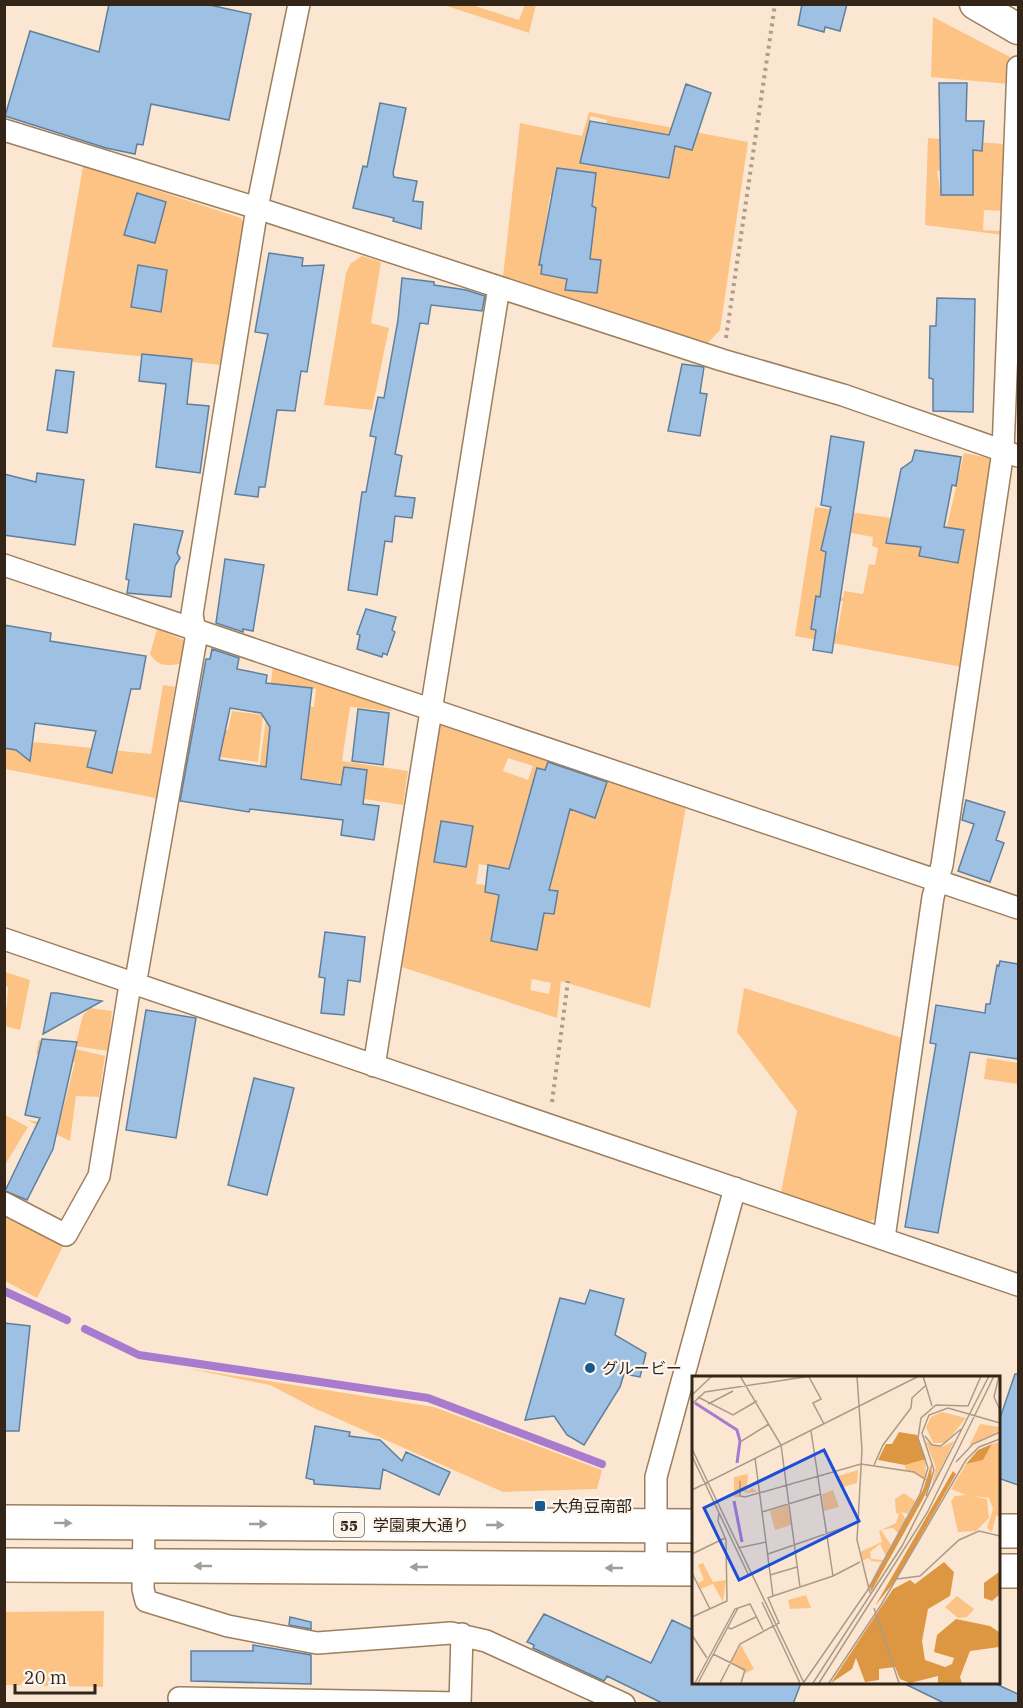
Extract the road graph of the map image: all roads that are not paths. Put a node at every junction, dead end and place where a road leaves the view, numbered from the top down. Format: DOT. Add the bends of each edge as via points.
graph roads {
  1 [pos="299,4"];
  2 [pos="975,4"];
  3 [pos="1018,29"];
  4 [pos="1018,67"];
  5 [pos="4,130"];
  6 [pos="257,208"];
  7 [pos="498,287"];
  8 [pos="1011,454"];
  9 [pos="4,565"];
  10 [pos="193,628"];
  11 [pos="431,709"];
  12 [pos="938,881"];
  13 [pos="1018,908"];
  14 [pos="4,939"];
  15 [pos="132,984"];
  16 [pos="374,1066"];
  17 [pos="735,1188"];
  18 [pos="4,1203"];
  19 [pos="884,1238"];
  20 [pos="1018,1285"];
  21 [pos="4,1522"];
  22 [pos="144,1524"];
  23 [pos="656,1526"];
  24 [pos="692,1526"];
  25 [pos="999,1531"];
  26 [pos="1018,1531"];
  27 [pos="4,1565"];
  28 [pos="143,1565"];
  29 [pos="656,1568"];
  30 [pos="692,1569"];
  31 [pos="999,1571"];
  32 [pos="1018,1571"];
  33 [pos="462,1634"];
  34 [pos="179,1698"];
  35 [pos="460,1703"];
  36 [pos="624,1704"];
  1 -- 6 [label="street"];
  2 -- 3 [label="main road"];
  4 -- 8 [label="street"];
  5 -- 6 [label="street"];
  6 -- 7 [label="street"];
  6 -- 10 [label="street" via="193,602"];
  7 -- 8 [label="street" via="843,395"];
  7 -- 11 [label="street"];
  8 -- 12 [label="street"];
  9 -- 10 [label="street"];
  10 -- 11 [label="street"];
  10 -- 15 [label="street" via="196,639 137,974"];
  11 -- 12 [label="street"];
  11 -- 16 [label="street"];
  12 -- 13 [label="street"];
  12 -- 19 [label="street"];
  14 -- 15 [label="street"];
  15 -- 16 [label="street"];
  15 -- 18 [label="street" via="99,1176 66,1235"];
  16 -- 17 [label="street"];
  17 -- 19 [label="street"];
  17 -- 23 [label="street" via="656,1477"];
  19 -- 20 [label="street"];
  21 -- 22 [label="main road, 学園東大通り / 55, one-way"];
  22 -- 23 [label="main road, 学園東大通り / 55, one-way"];
  22 -- 28 [label="street"];
  23 -- 24 [label="main road, 学園東大通り / 55"];
  23 -- 29 [label="street"];
  25 -- 26 [label="main road"];
  27 -- 28 [label="main road"];
  29 -- 28 [label="main road, one-way"];
  28 -- 33 [label="street" via="146,1601 228,1626 317,1644"];
  29 -- 30 [label="main road"];
  31 -- 32 [label="main road"];
  33 -- 35 [label="street"];
  33 -- 36 [label="street" via="486,1641"];
  34 -- 35 [label="street"];
}
